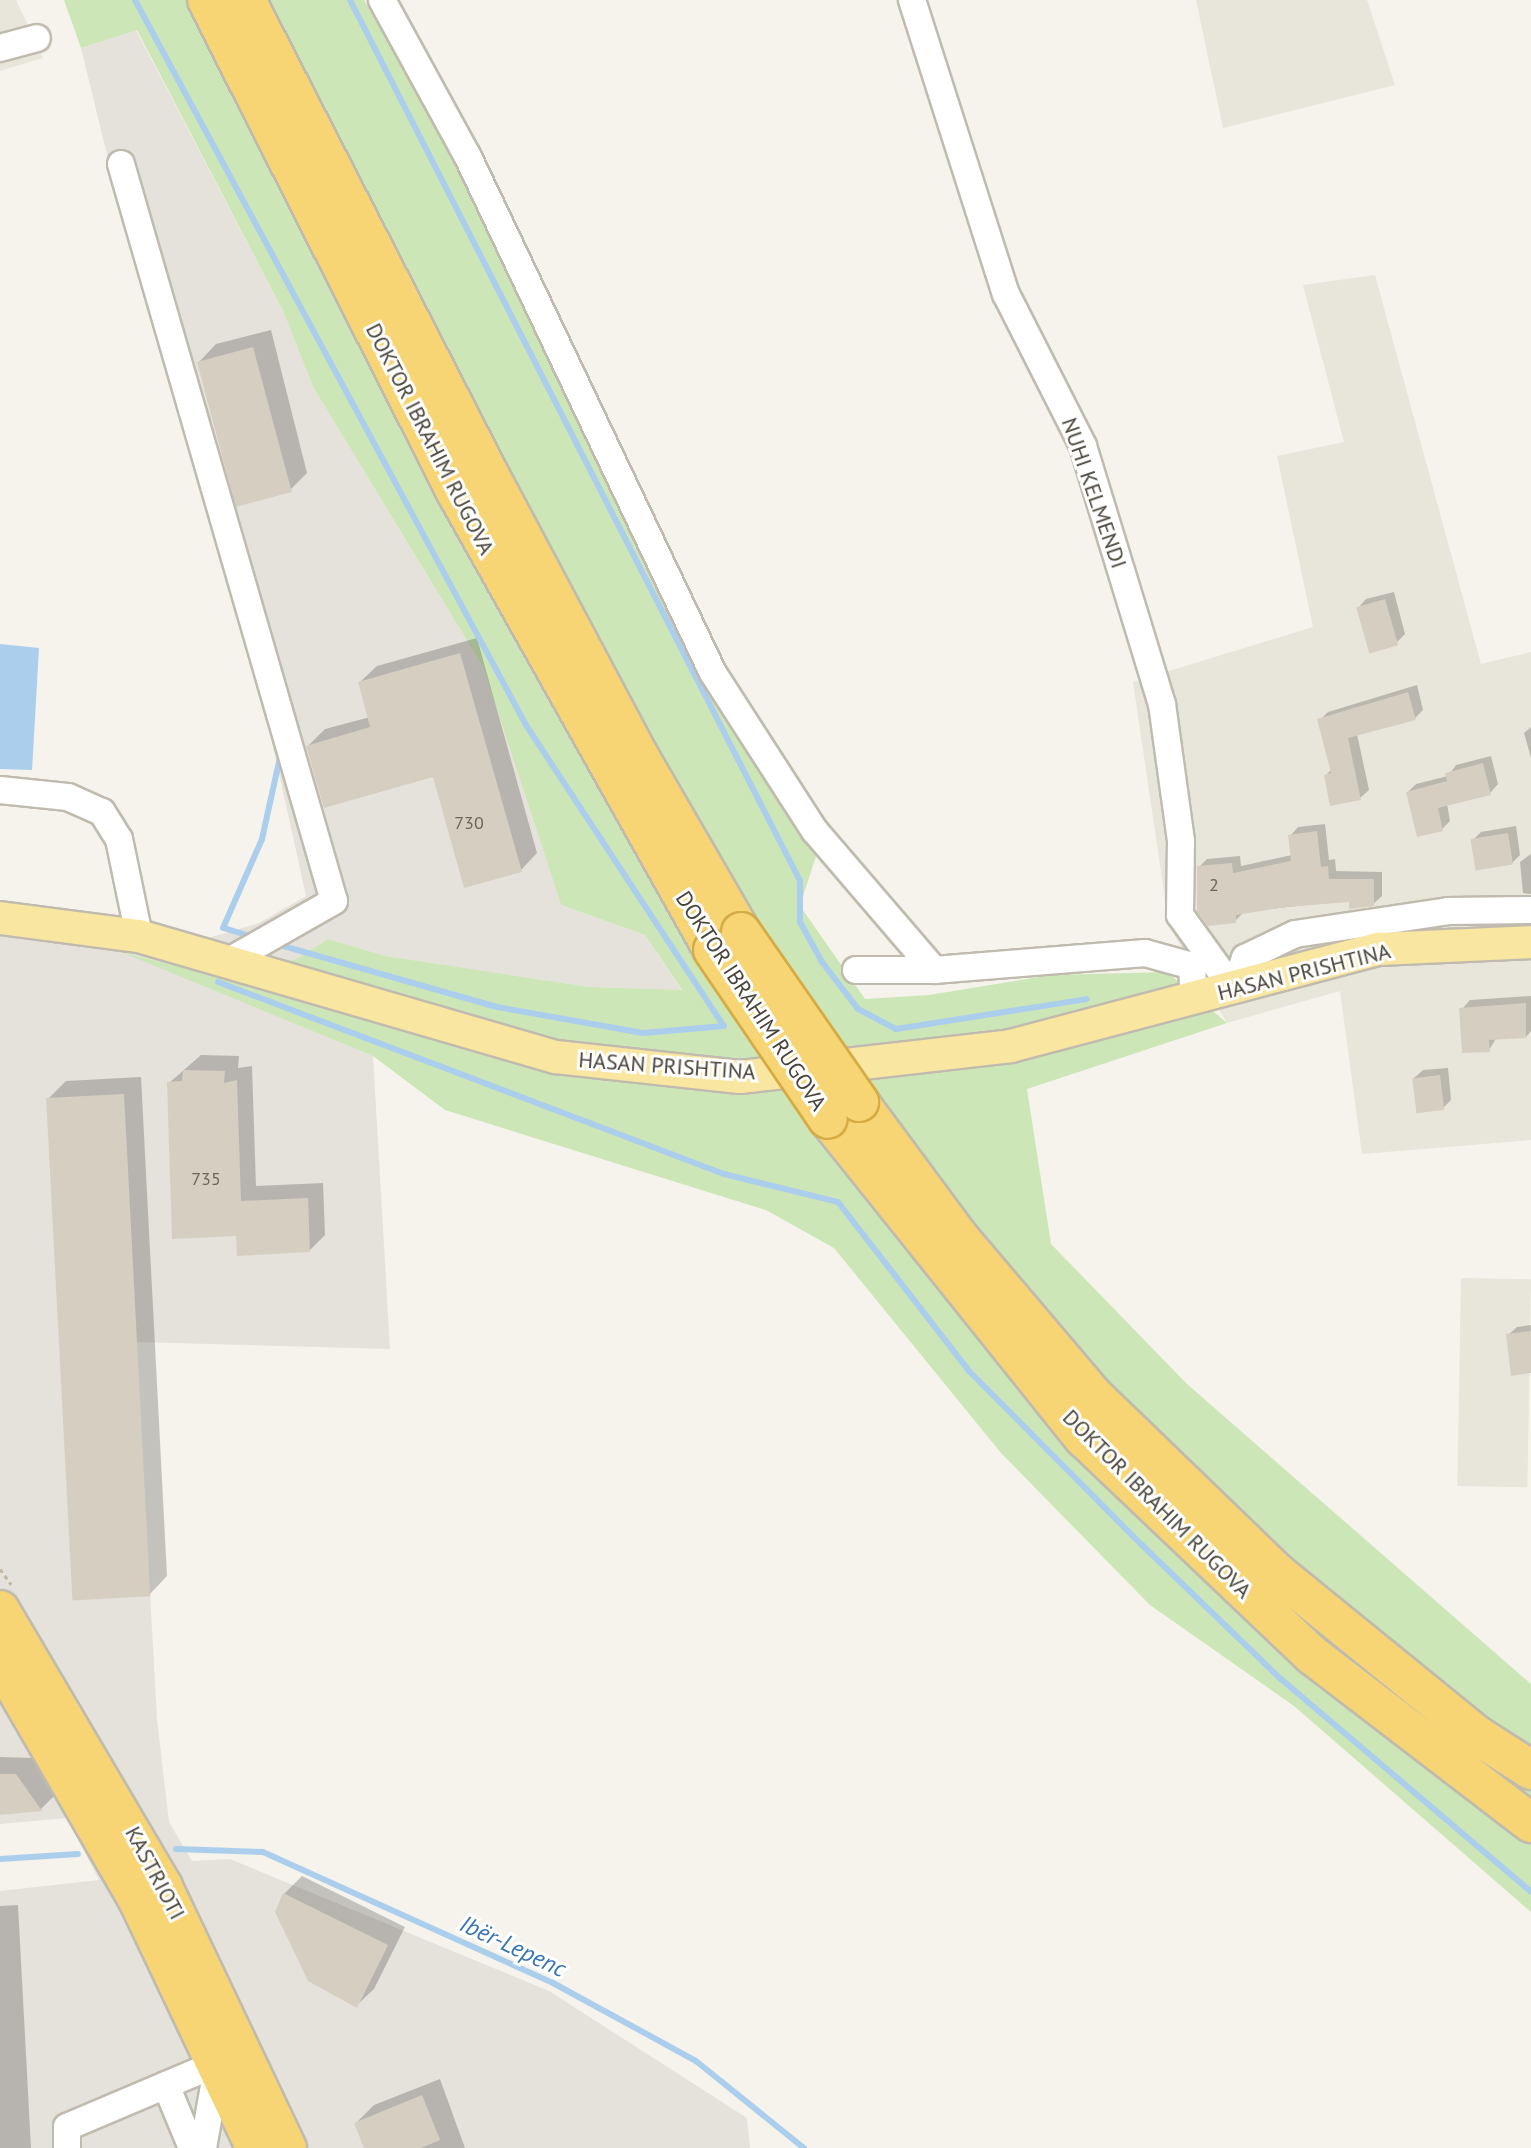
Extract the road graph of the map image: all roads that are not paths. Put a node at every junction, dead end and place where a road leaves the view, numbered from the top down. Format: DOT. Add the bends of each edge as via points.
graph roads {
  1 [pos="207,0"];
  2 [pos="246,0"];
  3 [pos="382,0"];
  4 [pos="912,0"];
  5 [pos="37,38"];
  6 [pos="0,48"];
  7 [pos="121,164"];
  8 [pos="0,790"];
  9 [pos="1531,910"];
  10 [pos="0,918"];
  11 [pos="139,936"];
  12 [pos="727,941"];
  13 [pos="1531,942"];
  14 [pos="229,961"];
  15 [pos="856,970"];
  16 [pos="934,970"];
  17 [pos="1234,990"];
  18 [pos="1194,1000"];
  19 [pos="844,1111"];
  20 [pos="0,1610"];
  21 [pos="0,1661"];
  22 [pos="1531,1770"];
  23 [pos="1531,1823"];
  24 [pos="218,2063"];
  25 [pos="166,2085"];
  26 [pos="67,2148"];
  27 [pos="192,2148"];
  28 [pos="203,2148"];
  29 [pos="256,2148"];
  30 [pos="287,2148"];
  1 -- 12 [label="highway, DOKTOR IBRAHIM RUGOVA" via="456,492"];
  2 -- 12 [label="highway, DOKTOR IBRAHIM RUGOVA" via="639,756"];
  3 -- 16 [label="street" via="467,155 713,673 815,831"];
  4 -- 17 [label="street, NUHI KELMENDI" via="1006,294 1083,446 1162,704 1181,841 1180,915"];
  5 -- 6 [label="street"];
  7 -- 14 [label="street" via="334,901"];
  8 -- 11 [label="street" via="68,797 102,812 119,839"];
  9 -- 17 [label="street" via="1448,911 1295,934 1245,958"];
  10 -- 11 [label="main road, HASAN PRISHTINA"];
  11 -- 14 [label="main road, HASAN PRISHTINA"];
  12 -- 19 [label="highway, DOKTOR IBRAHIM RUGOVA, bridge"];
  13 -- 17 [label="main road, HASAN PRISHTINA" via="1379,949"];
  14 -- 18 [label="main road, HASAN PRISHTINA" via="556,1057 740,1077 1011,1046"];
  15 -- 16 [label="street"];
  16 -- 18 [label="street" via="1145,953 1192,966"];
  17 -- 18 [label="main road, HASAN PRISHTINA"];
  19 -- 22 [label="highway, DOKTOR IBRAHIM RUGOVA" via="1093,1395 1276,1572 1478,1736"];
  19 -- 23 [label="highway, DOKTOR IBRAHIM RUGOVA" via="1084,1438 1312,1655"];
  20 -- 30 [label="highway, KASTRIOTI" via="163,1887"];
  21 -- 24 [label="highway, KASTRIOTI" via="132,1887"];
  24 -- 25 [label="street"];
  24 -- 28 [label="street"];
  24 -- 29 [label="highway, KASTRIOTI"];
  25 -- 26 [label="street" via="67,2127"];
  25 -- 27 [label="street"];
}
